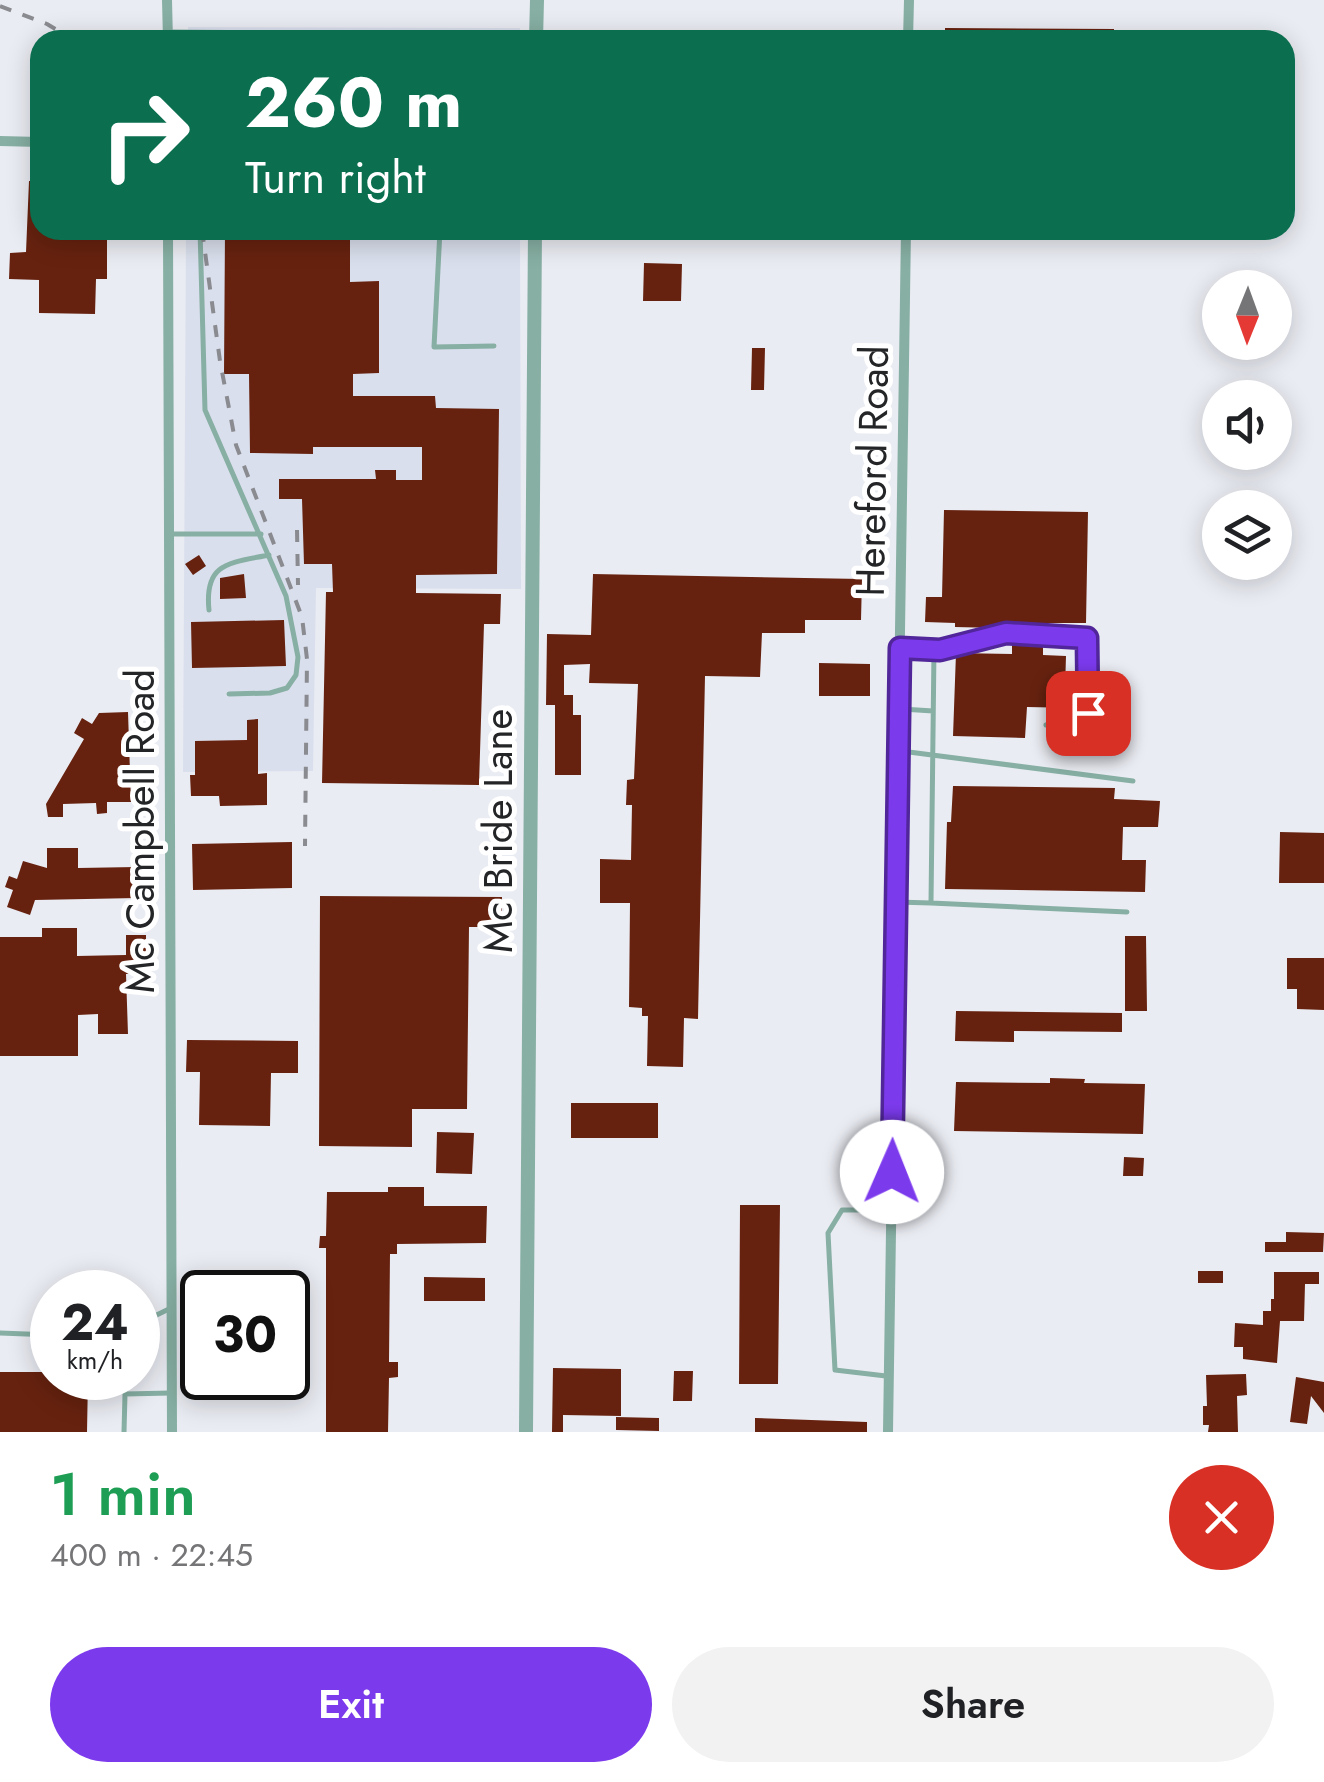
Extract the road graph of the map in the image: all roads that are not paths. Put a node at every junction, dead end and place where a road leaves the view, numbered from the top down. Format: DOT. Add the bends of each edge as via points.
graph roads {
  1 [pos="167,0"];
  2 [pos="537,0"];
  3 [pos="909,0"];
  4 [pos="168,30"];
  5 [pos="536,30"];
  6 [pos="908,30"];
  7 [pos="0,141"];
  8 [pos="30,142"];
  9 [pos="168,240"];
  10 [pos="200,240"];
  11 [pos="439,240"];
  12 [pos="535,240"];
  13 [pos="906,240"];
  14 [pos="494,346"];
  15 [pos="170,534"];
  16 [pos="261,534"];
  17 [pos="270,555"];
  18 [pos="209,610"];
  19 [pos="900,648"];
  20 [pos="934,650"];
  21 [pos="229,694"];
  22 [pos="899,709"];
  23 [pos="933,711"];
  24 [pos="1046,725"];
  25 [pos="898,751"];
  26 [pos="932,755"];
  27 [pos="1132,781"];
  28 [pos="896,902"];
  29 [pos="931,902"];
  30 [pos="1128,912"];
  31 [pos="892,1210"];
  32 [pos="172,1307"];
  33 [pos="160,1313"];
  34 [pos="0,1333"];
  35 [pos="30,1334"];
  36 [pos="889,1376"];
  37 [pos="172,1392"];
  38 [pos="160,1393"];
  39 [pos="125,1400"];
  40 [pos="124,1432"];
  41 [pos="172,1432"];
  42 [pos="526,1432"];
  43 [pos="888,1432"];
  1 -- 4 [label="street"];
  2 -- 5 [label="street"];
  3 -- 6 [label="street"];
  7 -- 8 [label="street"];
  9 -- 15 [label="street, Mc Campbell Road"];
  10 -- 16 [label="lane" via="205,410"];
  11 -- 14 [label="lane" via="434,347"];
  12 -- 42 [label="street, Mc Bride Lane"];
  13 -- 19 [label="street, Hereford Road"];
  15 -- 16 [label="lane"];
  15 -- 32 [label="street, Mc Campbell Road"];
  16 -- 17 [label="lane"];
  17 -- 18 [label="lane" via="218,569 210,577"];
  17 -- 21 [label="lane" via="294,630 296,675 287,688 270,693"];
  19 -- 20 [label="lane"];
  19 -- 22 [label="street, Hereford Road"];
  20 -- 23 [label="lane"];
  20 -- 24 [label="lane" via="1006,633 1087,638 1088,713"];
  22 -- 23 [label="lane"];
  22 -- 25 [label="street, Hereford Road"];
  23 -- 26 [label="lane"];
  25 -- 26 [label="lane"];
  25 -- 28 [label="street, Hereford Road"];
  26 -- 27 [label="lane"];
  26 -- 29 [label="lane"];
  28 -- 29 [label="lane"];
  28 -- 31 [label="street, Hereford Road"];
  29 -- 30 [label="lane"];
  31 -- 36 [label="street, Hereford Road"];
  31 -- 36 [label="lane" via="842,1210 828,1234 835,1370"];
  32 -- 33 [label="lane"];
  32 -- 37 [label="street, Mc Campbell Road"];
  34 -- 35 [label="lane"];
  36 -- 43 [label="street, Hereford Road"];
  37 -- 38 [label="lane"];
  37 -- 41 [label="street, Mc Campbell Road"];
  39 -- 40 [label="lane"];
}
